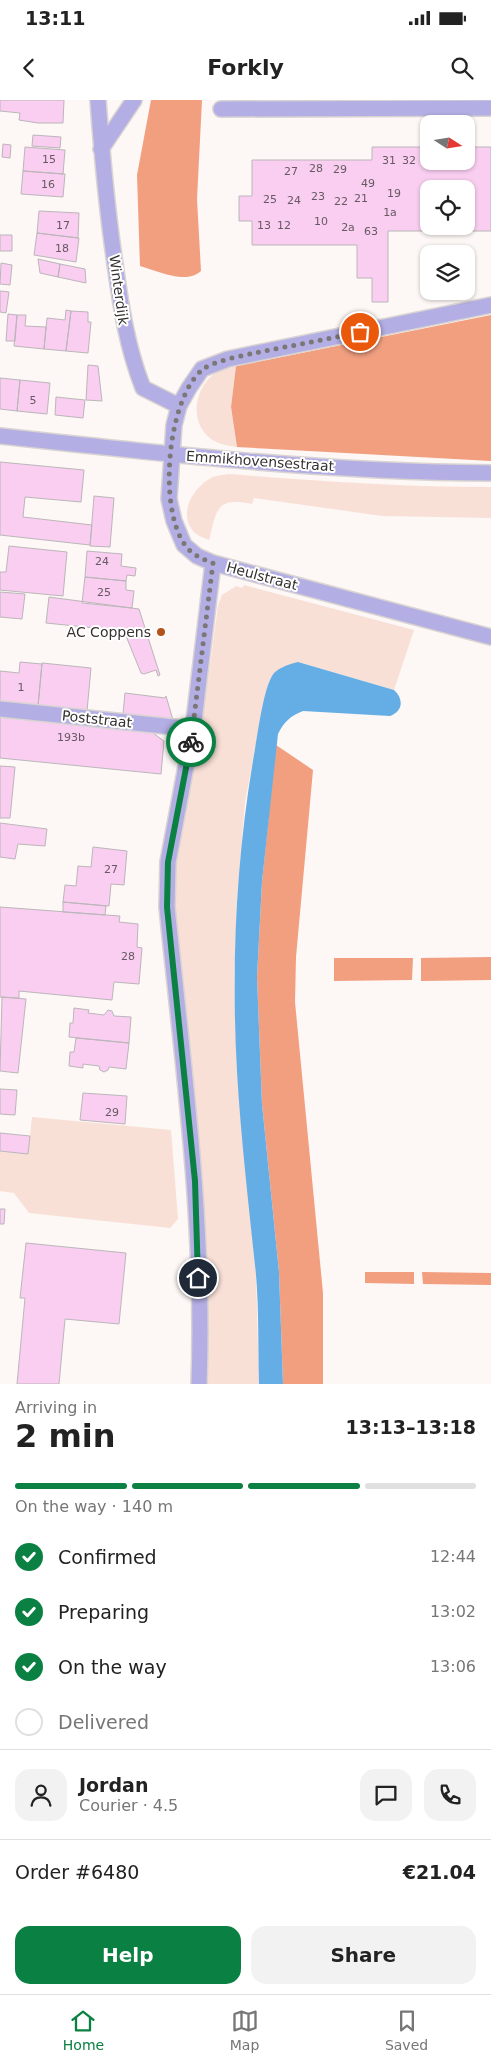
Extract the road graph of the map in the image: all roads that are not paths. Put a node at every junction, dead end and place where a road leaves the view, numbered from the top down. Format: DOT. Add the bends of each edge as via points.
graph roads {
  1 [pos="98,100"];
  2 [pos="134,100"];
  3 [pos="491,108"];
  4 [pos="220,109"];
  5 [pos="101,149"];
  6 [pos="491,305"];
  7 [pos="180,406"];
  8 [pos="0,436"];
  9 [pos="171,454"];
  10 [pos="491,473"];
  11 [pos="213,563"];
  12 [pos="491,637"];
  13 [pos="0,709"];
  14 [pos="193,729"];
  15 [pos="199,1384"];
  1 -- 5 [label="street, Winterdijk"];
  2 -- 5 [label="street"];
  3 -- 4 [label="street"];
  5 -- 7 [label="street, Winterdijk" via="124,330 133,363 143,388"];
  6 -- 7 [label="street, Heulstraat" via="228,359 202,369"];
  7 -- 9 [label="street, Heulstraat"];
  8 -- 9 [label="street, Emmikhovensestraat"];
  9 -- 10 [label="street, Emmikhovensestraat" via="392,471"];
  9 -- 11 [label="street, Heulstraat" via="169,499 174,521 184,545"];
  11 -- 12 [label="street, Heulstraat"];
  11 -- 14 [label="street"];
  13 -- 14 [label="street, Poststraat"];
  14 -- 15 [label="street" via="168,862 167,907 195,1181"];
}
